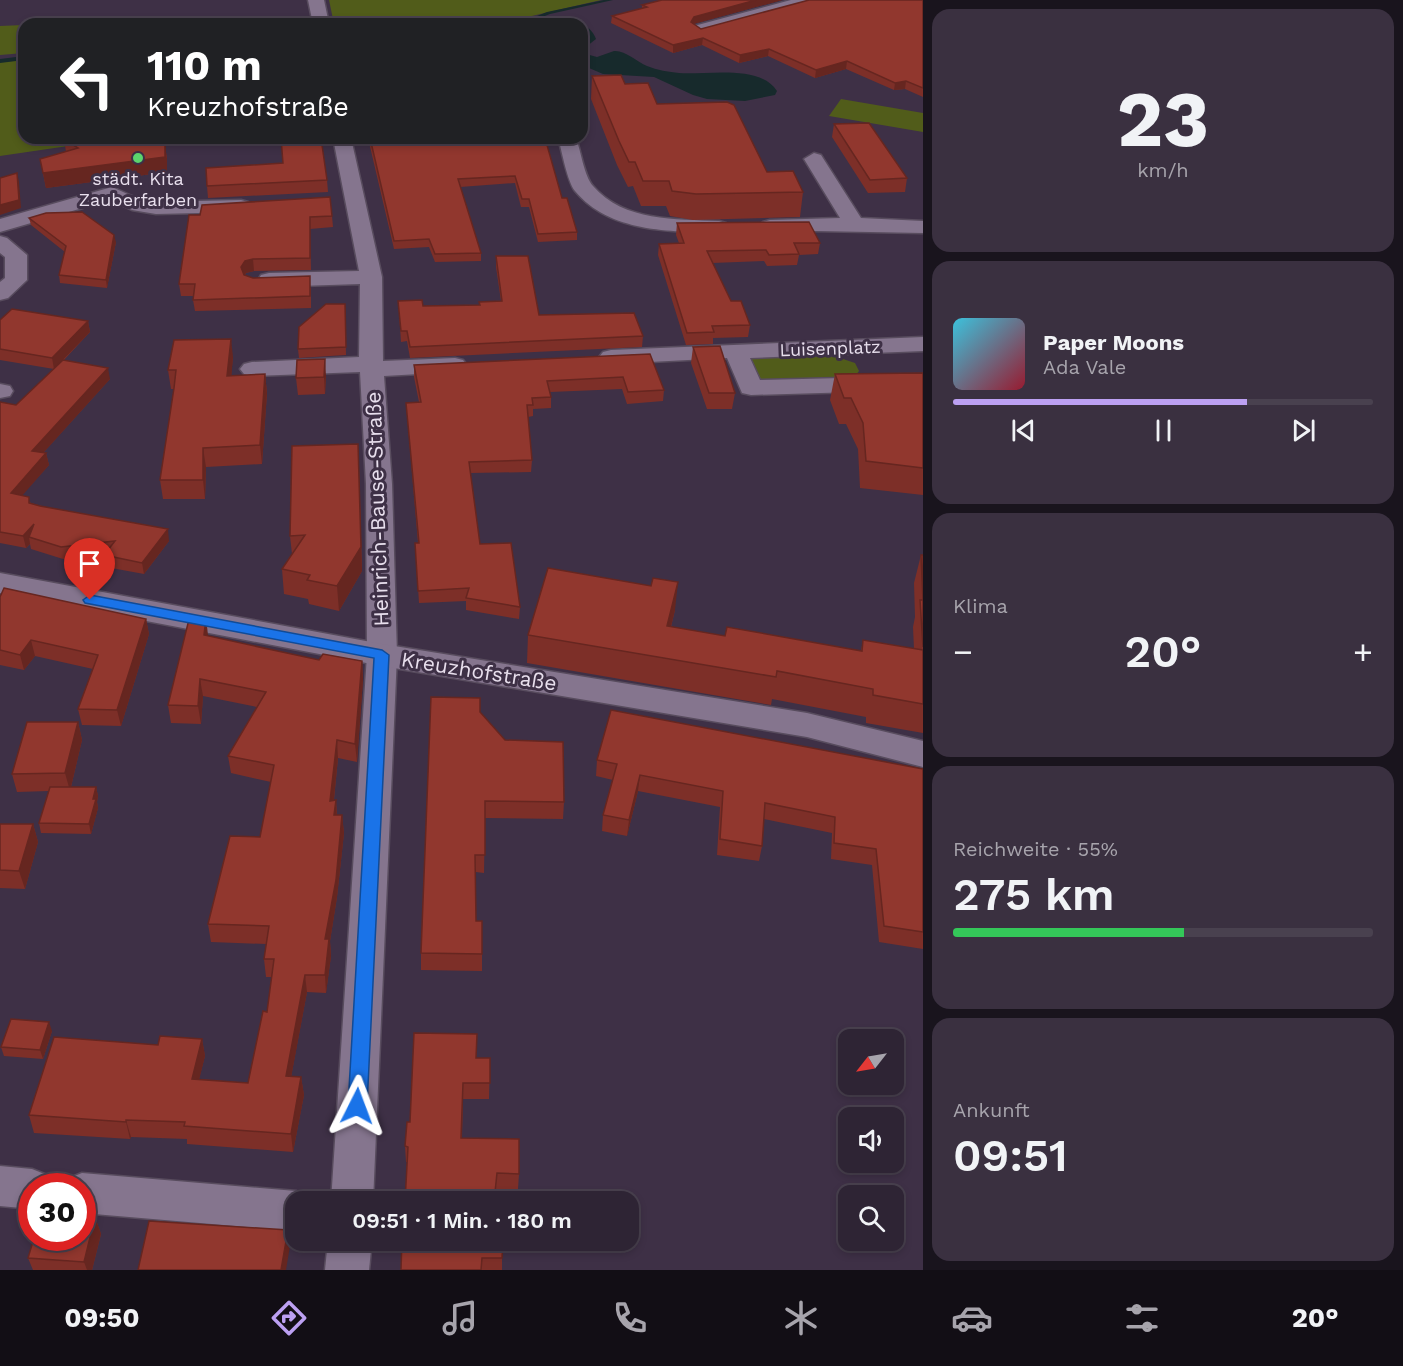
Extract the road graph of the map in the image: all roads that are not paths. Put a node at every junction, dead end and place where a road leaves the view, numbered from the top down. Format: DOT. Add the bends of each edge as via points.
graph roads {
  1 [pos="316,0"];
  2 [pos="809,0"];
  3 [pos="320,18"];
  4 [pos="700,29"];
  5 [pos="342,144"];
  6 [pos="569,144"];
  7 [pos="814,159"];
  8 [pos="260,205"];
  9 [pos="854,224"];
  10 [pos="0,226"];
  11 [pos="923,227"];
  12 [pos="0,242"];
  13 [pos="371,277"];
  14 [pos="255,280"];
  15 [pos="0,293"];
  16 [pos="923,345"];
  17 [pos="736,351"];
  18 [pos="584,358"];
  19 [pos="478,364"];
  20 [pos="371,367"];
  21 [pos="252,369"];
  22 [pos="923,382"];
  23 [pos="0,583"];
  24 [pos="382,655"];
  25 [pos="923,753"];
  26 [pos="0,1186"];
  27 [pos="18,1188"];
  28 [pos="353,1191"];
  29 [pos="96,1194"];
  30 [pos="285,1210"];
  31 [pos="349,1251"];
  32 [pos="347,1270"];
  1 -- 3 [label="street"];
  2 -- 4 [label="street"];
  5 -- 13 [label="street, Heinrich-Bause-Straße" via="344,200"];
  6 -- 9 [label="street" via="583,188 632,219 693,228"];
  7 -- 9 [label="street"];
  8 -- 10 [label="street" via="158,207 125,203 112,193"];
  9 -- 11 [label="street"];
  12 -- 15 [label="street" via="16,255 16,280"];
  13 -- 14 [label="street"];
  13 -- 20 [label="street, Heinrich-Bause-Straße"];
  16 -- 17 [label="street, Luisenplatz"];
  17 -- 18 [label="street, Luisenplatz"];
  17 -- 22 [label="street, Luisenplatz" via="751,388"];
  19 -- 20 [label="street"];
  20 -- 21 [label="street, Heinrich-Bause-Straße"];
  20 -- 24 [label="street, Heinrich-Bause-Straße" via="379,484"];
  23 -- 24 [label="street, Kreuzhofstraße"];
  24 -- 25 [label="street, Kreuzhofstraße" via="807,725"];
  24 -- 28 [label="street, Heinrich-Bause-Straße"];
  26 -- 27 [label="street"];
  29 -- 30 [label="street"];
  31 -- 32 [label="street"];
}
